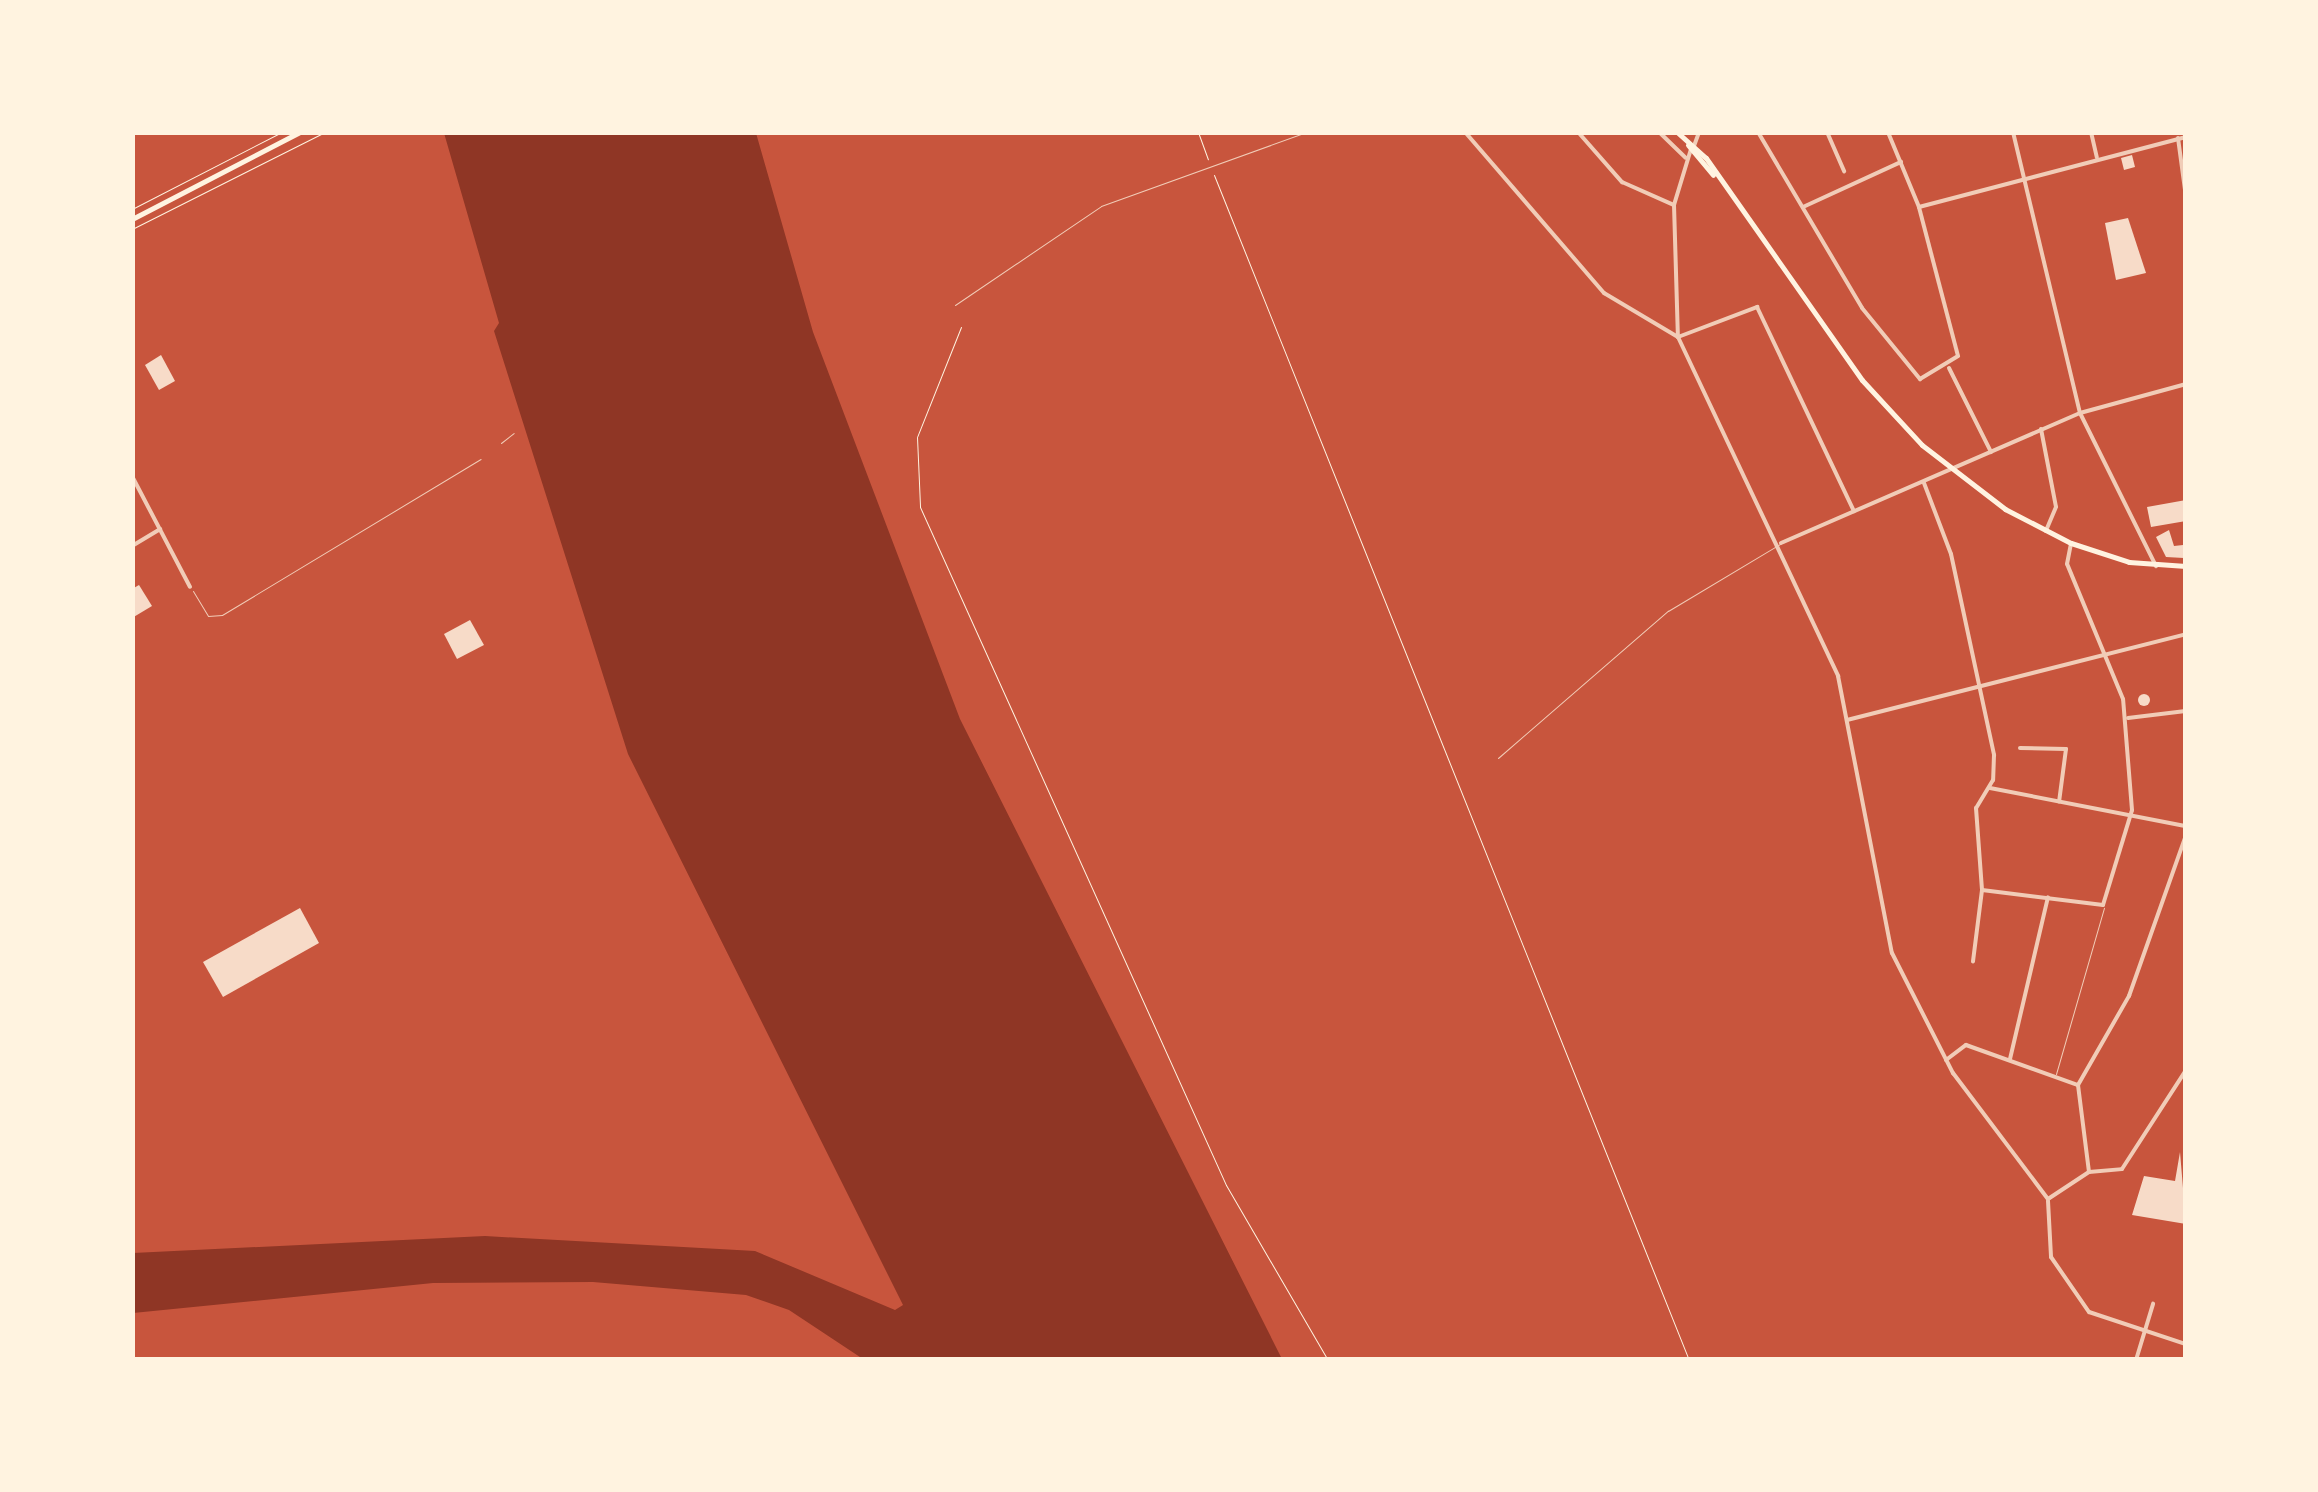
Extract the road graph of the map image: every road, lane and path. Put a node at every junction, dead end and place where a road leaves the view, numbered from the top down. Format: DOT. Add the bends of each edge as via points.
graph roads {
  1 [pos="282,132"];
  2 [pos="300,132"];
  3 [pos="325,132"];
  4 [pos="1198,132"];
  5 [pos="1307,132"];
  6 [pos="1464,132"];
  7 [pos="1578,132"];
  8 [pos="1659,132"];
  9 [pos="1677,132"];
  10 [pos="1699,132"];
  11 [pos="1758,132"];
  12 [pos="1827,132"];
  13 [pos="1888,132"];
  14 [pos="2013,132"];
  15 [pos="2090,132"];
  16 [pos="2186,137"];
  17 [pos="2178,138"];
  18 [pos="1692,147"];
  19 [pos="2097,157"];
  20 [pos="1686,158"];
  21 [pos="1901,162"];
  22 [pos="1209,164"];
  23 [pos="1844,171"];
  24 [pos="2022,176"];
  25 [pos="2186,196"];
  26 [pos="1674,205"];
  27 [pos="1802,207"];
  28 [pos="1919,207"];
  29 [pos="132,209"];
  30 [pos="132,219"];
  31 [pos="132,229"];
  32 [pos="955,305"];
  33 [pos="961,327"];
  34 [pos="1678,337"];
  35 [pos="1949,368"];
  36 [pos="2186,384"];
  37 [pos="2080,413"];
  38 [pos="2041,429"];
  39 [pos="514,433"];
  40 [pos="501,443"];
  41 [pos="1990,452"];
  42 [pos="481,458"];
  43 [pos="1950,470"];
  44 [pos="132,476"];
  45 [pos="1924,483"];
  46 [pos="1854,512"];
  47 [pos="160,529"];
  48 [pos="2046,531"];
  49 [pos="1781,543"];
  50 [pos="2071,543"];
  51 [pos="132,546"];
  52 [pos="2156,566"];
  53 [pos="2186,566"];
  54 [pos="190,587"];
  55 [pos="2186,634"];
  56 [pos="2109,659"];
  57 [pos="1980,688"];
  58 [pos="2186,711"];
  59 [pos="2128,718"];
  60 [pos="1847,720"];
  61 [pos="2020,748"];
  62 [pos="1498,758"];
  63 [pos="1989,788"];
  64 [pos="2059,802"];
  65 [pos="2132,810"];
  66 [pos="2186,826"];
  67 [pos="2186,835"];
  68 [pos="1982,890"];
  69 [pos="2048,897"];
  70 [pos="2103,905"];
  71 [pos="1973,961"];
  72 [pos="2010,1059"];
  73 [pos="1946,1060"];
  74 [pos="2186,1070"];
  75 [pos="2056,1074"];
  76 [pos="2078,1086"];
  77 [pos="2089,1172"];
  78 [pos="2048,1199"];
  79 [pos="2153,1304"];
  80 [pos="2145,1329"];
  81 [pos="2186,1344"];
  82 [pos="1328,1360"];
  83 [pos="1689,1360"];
  84 [pos="2136,1360"];
  1 -- 29 [label="path"];
  2 -- 30 [label="main road"];
  3 -- 31 [label="path"];
  4 -- 22 [label="path"];
  5 -- 22 [label="lane"];
  6 -- 34 [label="street" via="1604,293"];
  7 -- 26 [label="street" via="1622,182"];
  8 -- 20 [label="street"];
  9 -- 18 [label="main road"];
  10 -- 18 [label="street"];
  11 -- 27 [label="street"];
  12 -- 23 [label="street"];
  13 -- 21 [label="street"];
  14 -- 24 [label="street"];
  15 -- 19 [label="street"];
  16 -- 17 [label="street"];
  17 -- 19 [label="street"];
  17 -- 25 [label="street"];
  18 -- 20 [label="street"];
  18 -- 43 [label="main road" via="1862,380"];
  19 -- 24 [label="street"];
  20 -- 26 [label="street"];
  21 -- 27 [label="street"];
  21 -- 28 [label="street"];
  22 -- 32 [label="lane" via="1101,206"];
  22 -- 83 [label="path"];
  24 -- 28 [label="street"];
  24 -- 37 [label="street"];
  26 -- 34 [label="street"];
  27 -- 35 [label="street" via="1915,377"];
  28 -- 35 [label="street" via="1956,364"];
  33 -- 82 [label="path" via="917,436 920,507 1226,1185"];
  34 -- 46 [label="street" via="1756,306"];
  34 -- 49 [label="street"];
  35 -- 41 [label="street"];
  36 -- 37 [label="street"];
  37 -- 38 [label="street"];
  37 -- 52 [label="street"];
  38 -- 41 [label="street"];
  38 -- 48 [label="street" via="2056,507"];
  39 -- 40 [label="lane"];
  41 -- 43 [label="street"];
  42 -- 54 [label="lane" via="208,616"];
  43 -- 45 [label="street"];
  43 -- 48 [label="main road"];
  44 -- 47 [label="street"];
  45 -- 46 [label="street"];
  45 -- 57 [label="street" via="1951,554"];
  46 -- 49 [label="street"];
  47 -- 51 [label="street"];
  47 -- 54 [label="street"];
  48 -- 50 [label="main road"];
  49 -- 60 [label="street" via="1831,658"];
  49 -- 62 [label="lane" via="1668,611"];
  50 -- 52 [label="main road"];
  50 -- 56 [label="street" via="2067,564"];
  52 -- 53 [label="main road"];
  55 -- 56 [label="street"];
  56 -- 57 [label="street"];
  56 -- 59 [label="street"];
  57 -- 60 [label="street"];
  57 -- 63 [label="street" via="1994,755"];
  58 -- 59 [label="street"];
  59 -- 65 [label="street"];
  60 -- 73 [label="street" via="1878,912"];
  61 -- 64 [label="street" via="2066,748"];
  63 -- 64 [label="street"];
  63 -- 68 [label="street" via="1976,808"];
  64 -- 65 [label="street"];
  65 -- 66 [label="street"];
  65 -- 70 [label="street"];
  67 -- 76 [label="street" via="2129,996"];
  68 -- 69 [label="street"];
  68 -- 71 [label="street"];
  69 -- 70 [label="street"];
  69 -- 72 [label="street"];
  70 -- 75 [label="lane"];
  72 -- 73 [label="street" via="1966,1045"];
  72 -- 75 [label="street"];
  73 -- 78 [label="street"];
  74 -- 77 [label="street" via="2130,1160"];
  75 -- 76 [label="street"];
  76 -- 77 [label="street"];
  77 -- 78 [label="street"];
  78 -- 80 [label="street" via="2048,1247 2089,1312"];
  79 -- 80 [label="street"];
  80 -- 81 [label="street"];
  80 -- 84 [label="street"];
}
